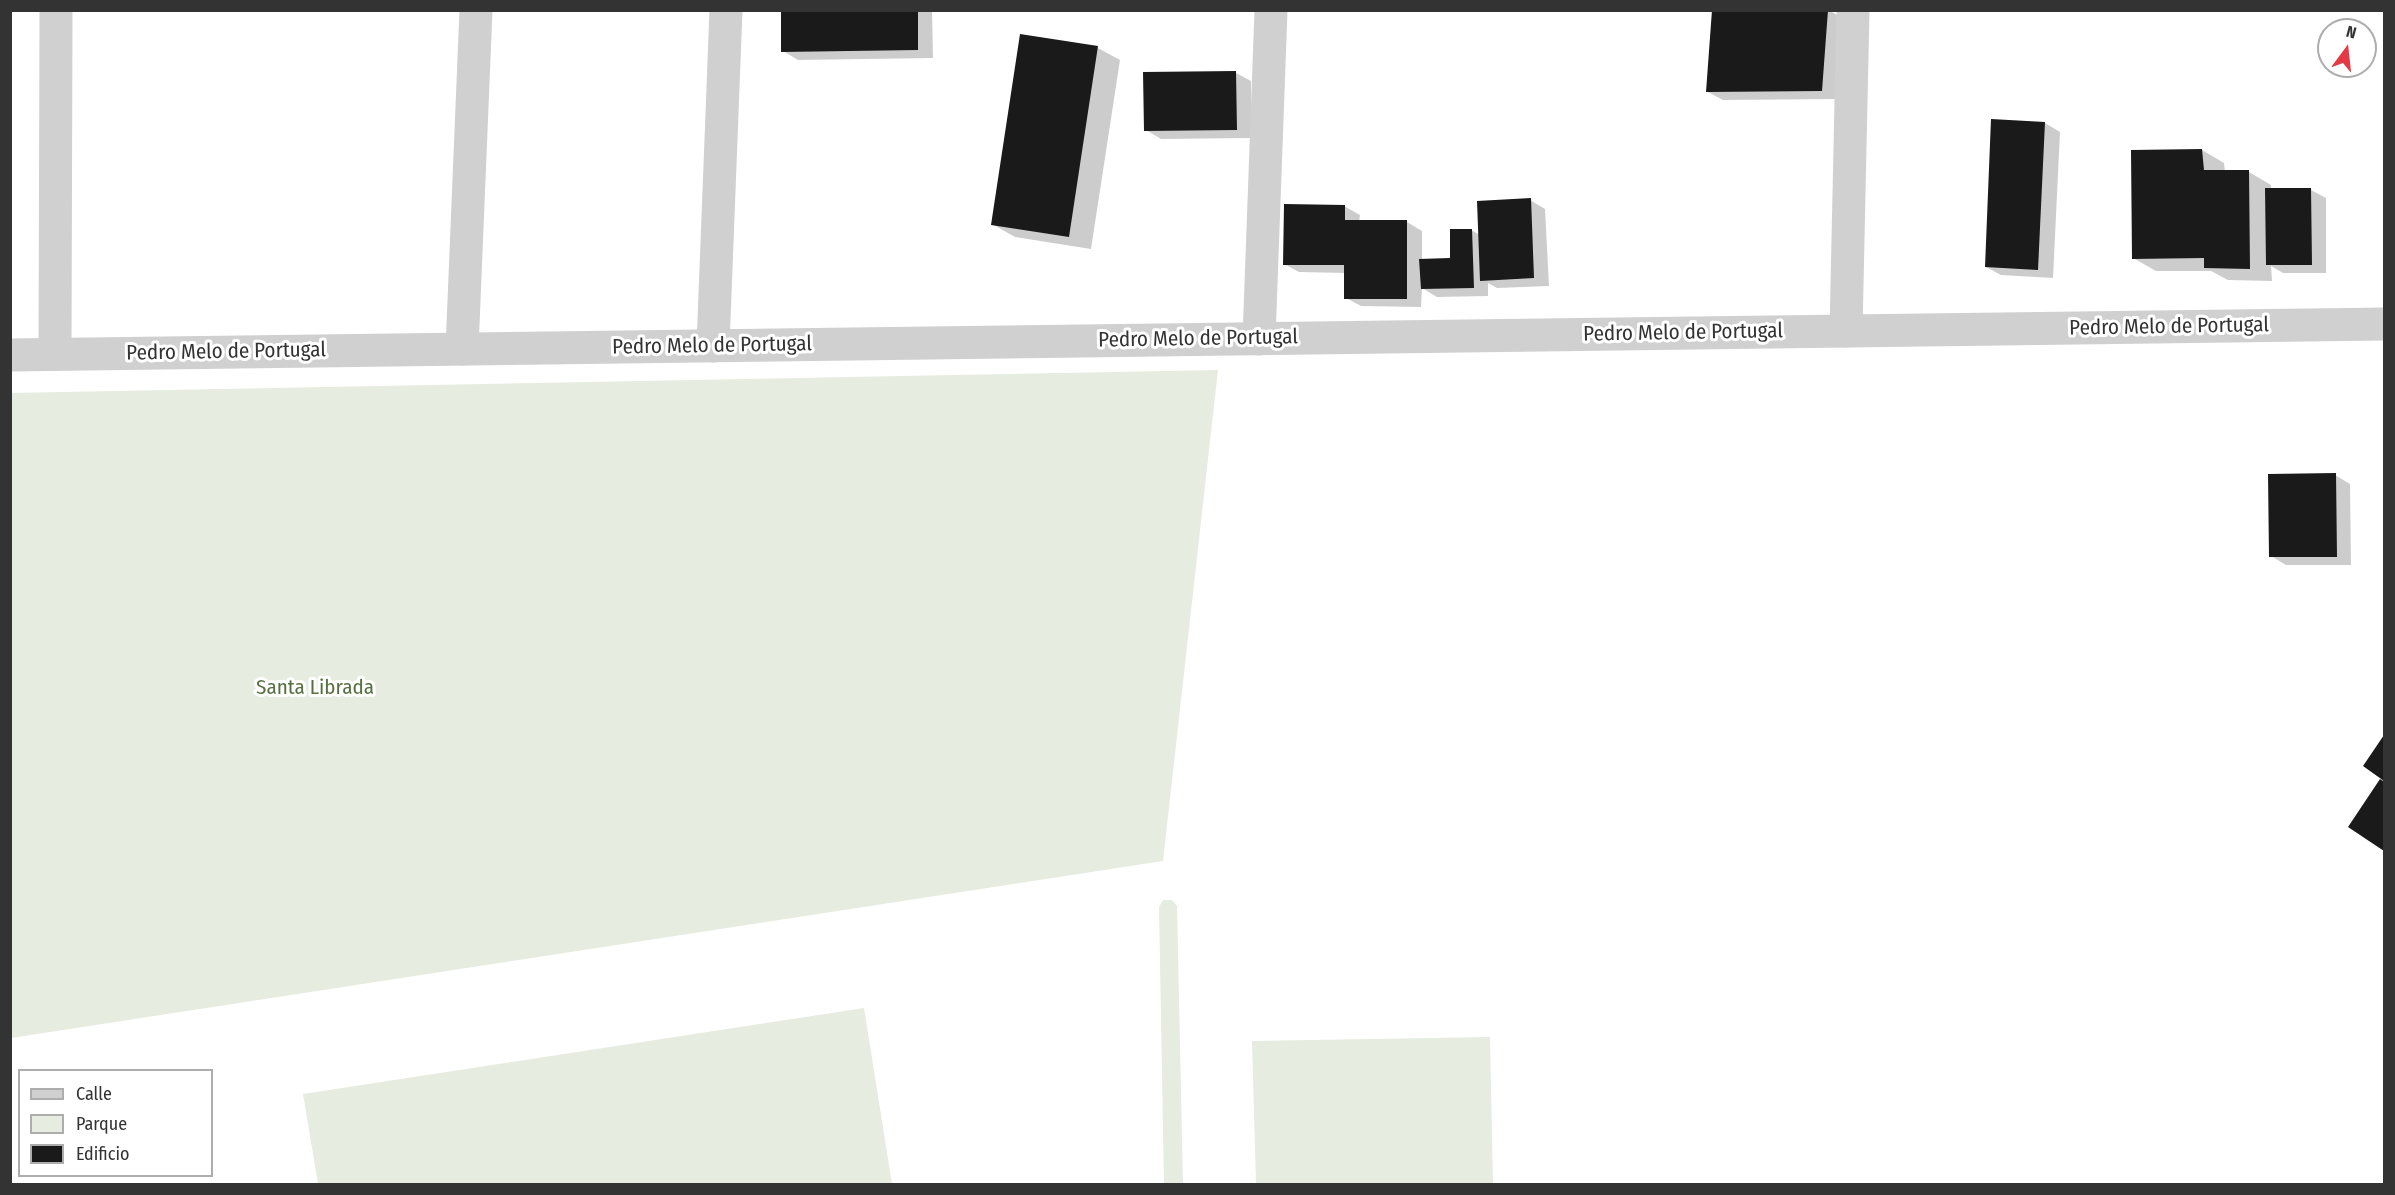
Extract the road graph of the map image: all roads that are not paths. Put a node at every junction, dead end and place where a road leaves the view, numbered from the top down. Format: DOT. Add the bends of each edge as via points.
graph roads {
  1 [pos="56,10"];
  2 [pos="476,10"];
  3 [pos="726,10"];
  4 [pos="1271,10"];
  5 [pos="1853,10"];
  6 [pos="2385,324"];
  7 [pos="1846,331"];
  8 [pos="1259,339"];
  9 [pos="713,346"];
  10 [pos="462,349"];
  11 [pos="55,354"];
  12 [pos="10,355"];
  1 -- 11 [label="street"];
  2 -- 10 [label="street"];
  3 -- 9 [label="street"];
  4 -- 8 [label="street"];
  5 -- 7 [label="street"];
  6 -- 7 [label="street, Pedro Melo de Portugal"];
  7 -- 8 [label="street, Pedro Melo de Portugal"];
  8 -- 9 [label="street, Pedro Melo de Portugal"];
  9 -- 10 [label="street, Pedro Melo de Portugal"];
  10 -- 11 [label="street, Pedro Melo de Portugal"];
  11 -- 12 [label="street, Pedro Melo de Portugal"];
}
